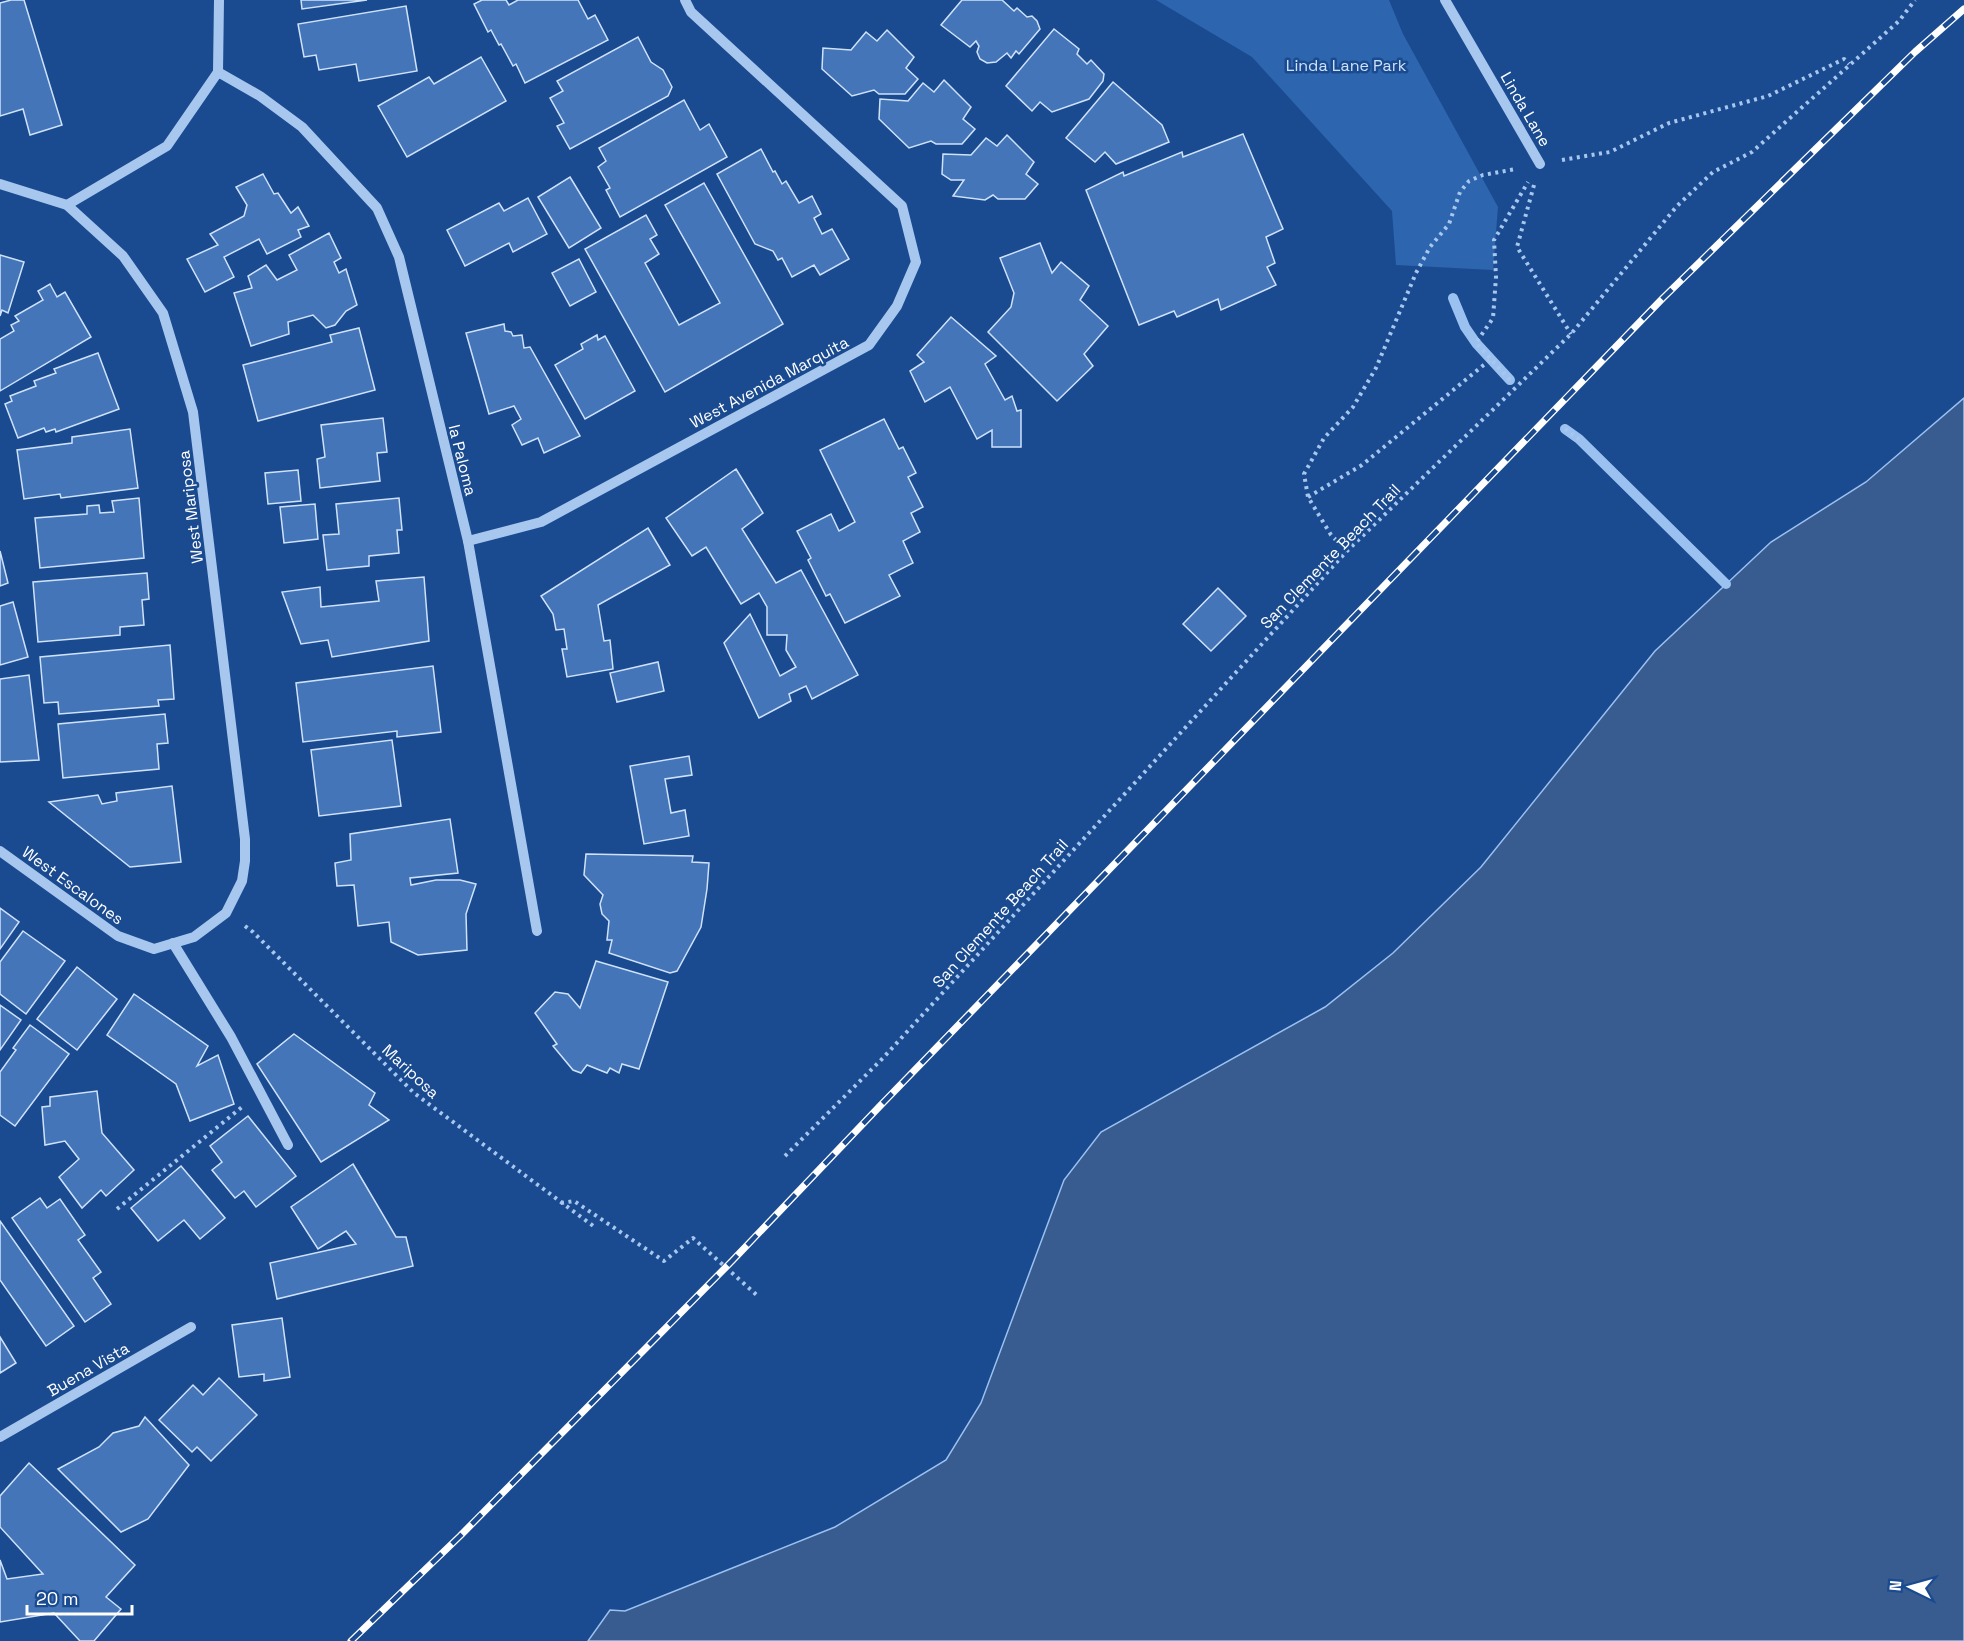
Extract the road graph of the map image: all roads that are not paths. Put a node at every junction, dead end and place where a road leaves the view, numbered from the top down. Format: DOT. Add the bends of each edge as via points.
graph roads {
  1 [pos="219,0"];
  2 [pos="685,0"];
  3 [pos="1445,0"];
  4 [pos="218,72"];
  5 [pos="1540,164"];
  6 [pos="0,184"];
  7 [pos="67,205"];
  8 [pos="468,541"];
  9 [pos="0,851"];
  10 [pos="226,913"];
  11 [pos="537,931"];
  12 [pos="173,944"];
  13 [pos="288,1145"];
  14 [pos="191,1327"];
  15 [pos="0,1437"];
  1 -- 4 [label="street"];
  2 -- 8 [label="street, West Avenida Marquita" via="691,12 902,206 916,262 897,306 870,345 541,522"];
  3 -- 5 [label="street, Linda Lane"];
  4 -- 7 [label="street" via="167,146"];
  4 -- 8 [label="street, la Paloma" via="302,127 377,208 399,257"];
  6 -- 7 [label="street, West Mariposa"];
  7 -- 10 [label="street, West Mariposa" via="123,256 164,313 194,412 245,839 242,881"];
  8 -- 11 [label="street, la Paloma"];
  9 -- 12 [label="street, West Escalones" via="118,936 154,949"];
  10 -- 12 [label="street, West Escalones" via="194,937"];
  12 -- 13 [label="street" via="231,1036"];
  14 -- 15 [label="street, Buena Vista"];
}
